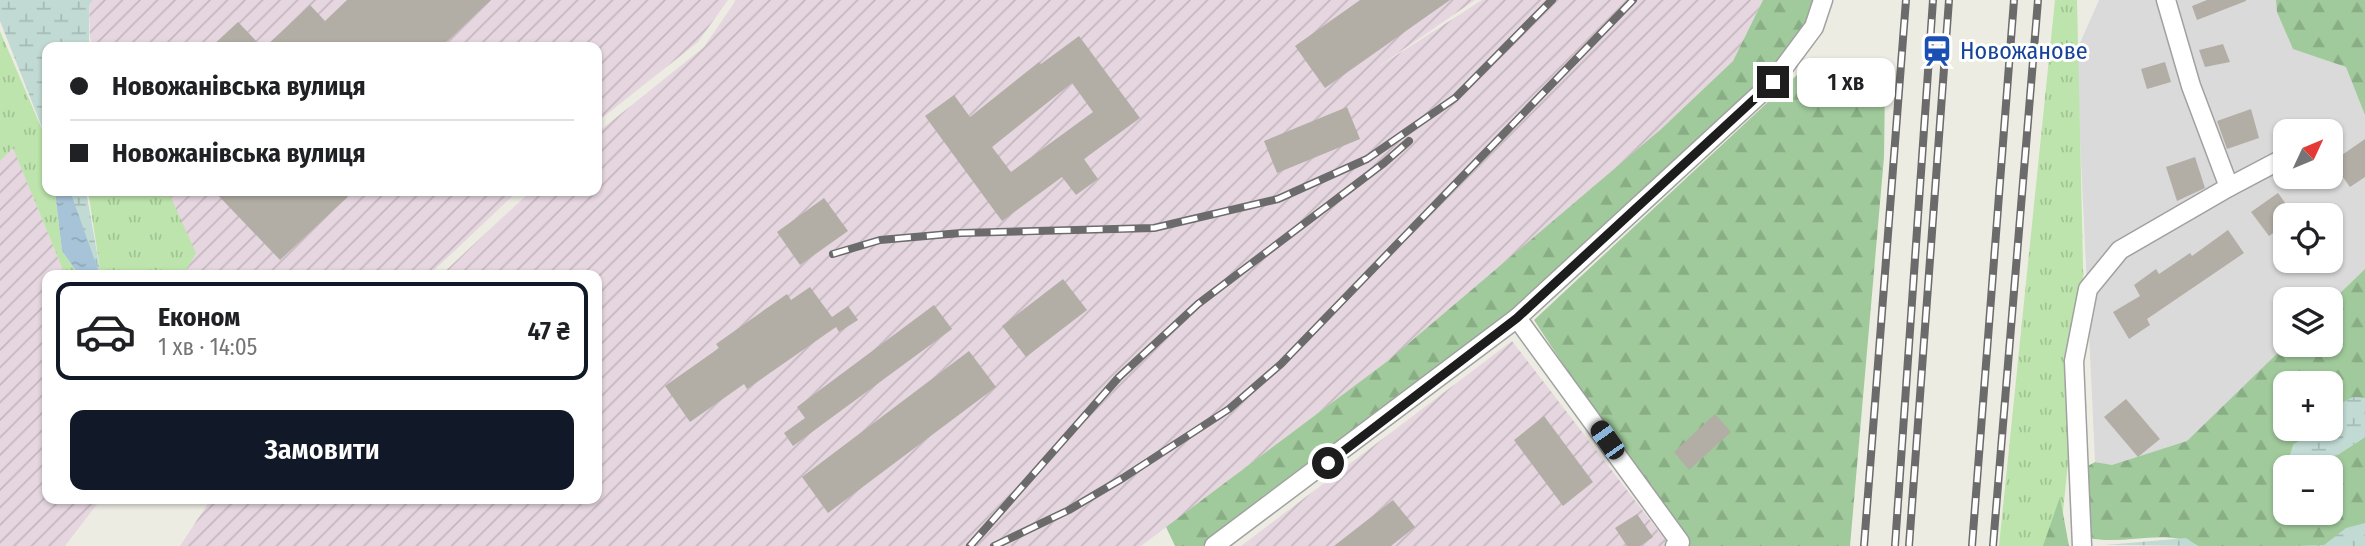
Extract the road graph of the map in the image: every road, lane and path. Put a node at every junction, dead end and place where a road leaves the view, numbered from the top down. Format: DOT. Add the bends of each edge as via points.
graph roads {
  1 [pos="1823,0"];
  2 [pos="2166,0"];
  3 [pos="2273,164"];
  4 [pos="2229,187"];
  5 [pos="1517,318"];
  6 [pos="1214,546"];
  7 [pos="1675,546"];
  8 [pos="2082,546"];
  1 -- 5 [label="street" via="1814,27 1773,82"];
  2 -- 4 [label="street" via="2191,86"];
  3 -- 4 [label="street"];
  4 -- 8 [label="street" via="2120,250 2088,289 2074,361"];
  5 -- 6 [label="street"];
  5 -- 7 [label="street" via="1681,542"];
}
